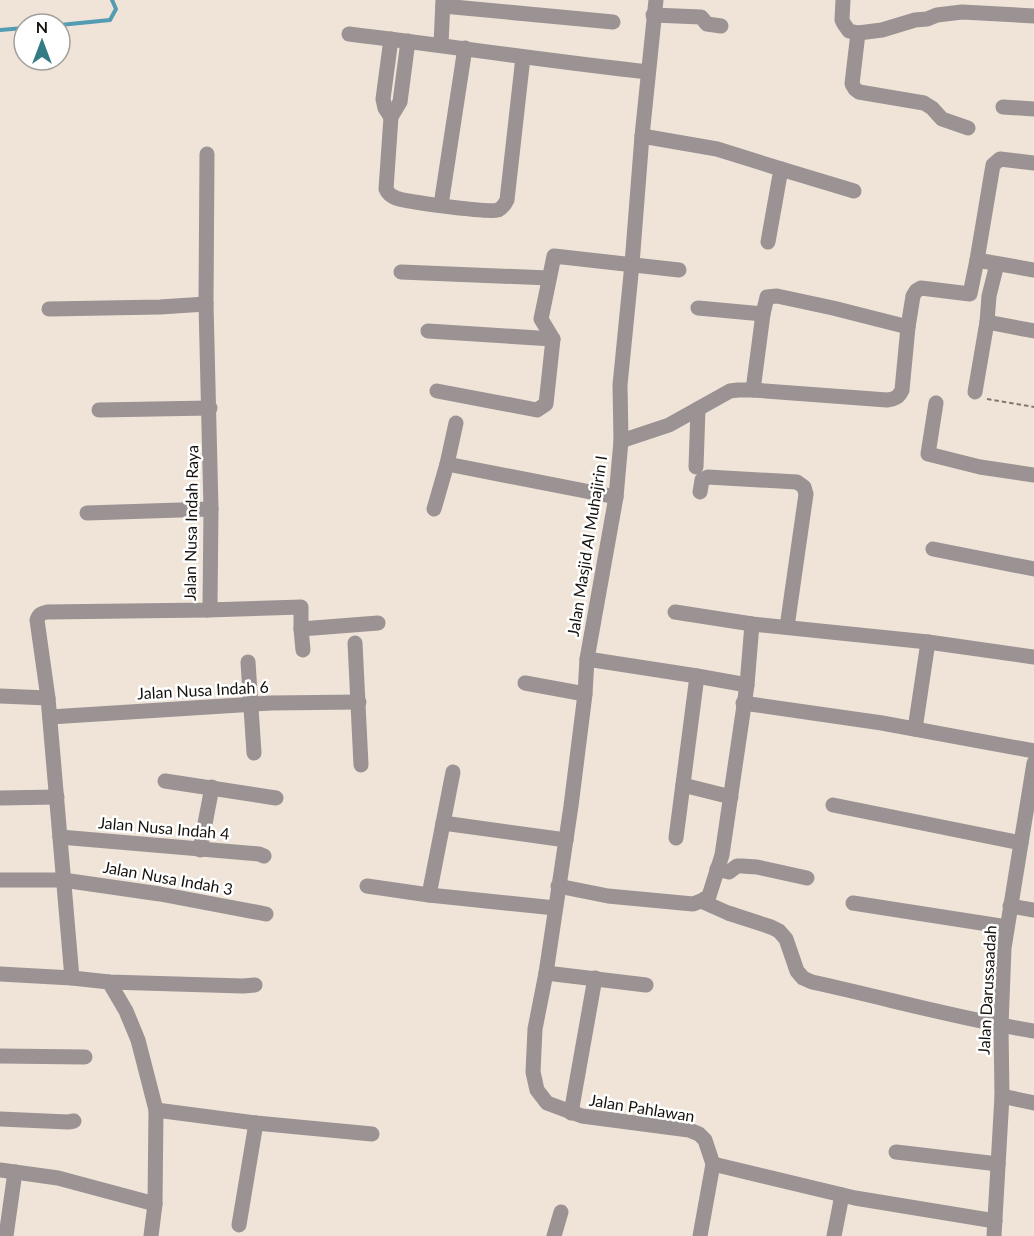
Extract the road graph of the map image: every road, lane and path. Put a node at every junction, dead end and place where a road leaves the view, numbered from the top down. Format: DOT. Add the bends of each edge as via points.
graph roads {
  1 [pos="843,0"];
  2 [pos="443,3"];
  3 [pos="963,6"];
  4 [pos="654,13"];
  5 [pos="1034,16"];
  6 [pos="613,22"];
  7 [pos="722,26"];
  8 [pos="858,33"];
  9 [pos="349,34"];
  10 [pos="391,39"];
  11 [pos="408,41"];
  12 [pos="441,45"];
  13 [pos="465,48"];
  14 [pos="523,57"];
  15 [pos="648,72"];
  16 [pos="1003,107"];
  17 [pos="1034,109"];
  18 [pos="391,117"];
  19 [pos="968,128"];
  20 [pos="642,136"];
  21 [pos="207,154"];
  22 [pos="1034,163"];
  23 [pos="781,169"];
  24 [pos="854,191"];
  25 [pos="441,205"];
  26 [pos="768,242"];
  27 [pos="977,260"];
  28 [pos="632,264"];
  29 [pos="997,264"];
  30 [pos="679,270"];
  31 [pos="1034,270"];
  32 [pos="401,272"];
  33 [pos="549,278"];
  34 [pos="970,294"];
  35 [pos="989,296"];
  36 [pos="206,304"];
  37 [pos="698,308"];
  38 [pos="50,309"];
  39 [pos="763,314"];
  40 [pos="987,322"];
  41 [pos="908,327"];
  42 [pos="428,331"];
  43 [pos="1034,331"];
  44 [pos="553,339"];
  45 [pos="753,390"];
  46 [pos="437,391"];
  47 [pos="975,392"];
  48 [pos="936,403"];
  49 [pos="1034,407"];
  50 [pos="210,408"];
  51 [pos="698,409"];
  52 [pos="99,410"];
  53 [pos="456,423"];
  54 [pos="621,441"];
  55 [pos="447,464"];
  56 [pos="696,467"];
  57 [pos="1034,475"];
  58 [pos="700,492"];
  59 [pos="616,496"];
  60 [pos="211,509"];
  61 [pos="434,509"];
  62 [pos="87,513"];
  63 [pos="933,549"];
  64 [pos="1034,569"];
  65 [pos="207,610"];
  66 [pos="675,612"];
  67 [pos="378,623"];
  68 [pos="752,624"];
  69 [pos="787,627"];
  70 [pos="301,628"];
  71 [pos="928,642"];
  72 [pos="354,643"];
  73 [pos="303,650"];
  74 [pos="1034,657"];
  75 [pos="587,659"];
  76 [pos="248,662"];
  77 [pos="697,676"];
  78 [pos="525,683"];
  79 [pos="747,685"];
  80 [pos="585,694"];
  81 [pos="0,696"];
  82 [pos="48,698"];
  83 [pos="359,702"];
  84 [pos="743,704"];
  85 [pos="251,705"];
  86 [pos="50,717"];
  87 [pos="915,729"];
  88 [pos="1034,751"];
  89 [pos="254,753"];
  90 [pos="1034,763"];
  91 [pos="361,765"];
  92 [pos="453,771"];
  93 [pos="165,781"];
  94 [pos="683,785"];
  95 [pos="213,787"];
  96 [pos="57,797"];
  97 [pos="731,797"];
  98 [pos="0,798"];
  99 [pos="276,798"];
  100 [pos="833,805"];
  101 [pos="442,823"];
  102 [pos="60,837"];
  103 [pos="676,837"];
  104 [pos="566,840"];
  105 [pos="1021,843"];
  106 [pos="200,850"];
  107 [pos="264,856"];
  108 [pos="717,870"];
  109 [pos="807,878"];
  110 [pos="0,880"];
  111 [pos="63,880"];
  112 [pos="367,886"];
  113 [pos="558,886"];
  114 [pos="429,895"];
  115 [pos="701,901"];
  116 [pos="852,903"];
  117 [pos="1010,906"];
  118 [pos="555,908"];
  119 [pos="1034,910"];
  120 [pos="266,914"];
  121 [pos="1007,927"];
  122 [pos="546,973"];
  123 [pos="0,974"];
  124 [pos="72,978"];
  125 [pos="595,978"];
  126 [pos="109,982"];
  127 [pos="255,985"];
  128 [pos="646,985"];
  129 [pos="1001,1026"];
  130 [pos="1034,1031"];
  131 [pos="0,1056"];
  132 [pos="84,1057"];
  133 [pos="533,1072"];
  134 [pos="1002,1096"];
  135 [pos="1034,1103"];
  136 [pos="156,1110"];
  137 [pos="571,1113"];
  138 [pos="0,1119"];
  139 [pos="74,1121"];
  140 [pos="256,1123"];
  141 [pos="372,1134"];
  142 [pos="896,1152"];
  143 [pos="713,1164"];
  144 [pos="998,1164"];
  145 [pos="7,1171"];
  146 [pos="842,1195"];
  147 [pos="155,1204"];
  148 [pos="561,1212"];
  149 [pos="238,1225"];
  150 [pos="994,1228"];
  151 [pos="6,1236"];
  152 [pos="151,1236"];
  153 [pos="554,1236"];
  154 [pos="700,1236"];
  155 [pos="834,1236"];
  1 -- 8 [label="street" via="842,20 849,31"];
  2 -- 6 [label="street"];
  2 -- 12 [label="street"];
  3 -- 5 [label="street"];
  3 -- 8 [label="street" via="927,19"];
  4 -- 7 [label="street" via="701,17 707,24"];
  4 -- 15 [label="street, Jalan Masjid Al Muhajirin I"];
  8 -- 19 [label="street" via="852,84 855,89 924,103 942,119"];
  9 -- 10 [label="street"];
  10 -- 11 [label="street"];
  10 -- 18 [label="street" via="383,99"];
  11 -- 12 [label="street"];
  11 -- 18 [label="street" via="400,102"];
  12 -- 13 [label="street"];
  13 -- 14 [label="street"];
  13 -- 25 [label="street"];
  14 -- 15 [label="street"];
  14 -- 25 [label="street" via="507,200 499,210 491,211"];
  15 -- 20 [label="street, Jalan Masjid Al Muhajirin I"];
  16 -- 17 [label="street"];
  18 -- 25 [label="street" via="386,189 389,195"];
  20 -- 23 [label="street" via="717,149"];
  20 -- 28 [label="street, Jalan Masjid Al Muhajirin I"];
  21 -- 36 [label="street, Jalan Nusa Indah Raya"];
  22 -- 27 [label="street" via="1000,159 993,165"];
  23 -- 24 [label="street"];
  23 -- 26 [label="street"];
  27 -- 29 [label="street"];
  27 -- 34 [label="street"];
  28 -- 30 [label="street"];
  28 -- 33 [label="street" via="554,256"];
  28 -- 54 [label="street, Jalan Masjid Al Muhajirin I" via="620,385"];
  29 -- 31 [label="street"];
  29 -- 35 [label="street"];
  32 -- 33 [label="street"];
  33 -- 44 [label="street" via="541,319"];
  34 -- 35 [label="street"];
  34 -- 41 [label="street" via="921,288 914,296"];
  35 -- 40 [label="street"];
  36 -- 38 [label="street"];
  36 -- 50 [label="street, Jalan Nusa Indah Raya"];
  37 -- 39 [label="street"];
  39 -- 41 [label="street" via="767,297 777,296"];
  39 -- 45 [label="street"];
  40 -- 43 [label="street"];
  40 -- 47 [label="street"];
  41 -- 45 [label="street" via="902,390 894,399"];
  42 -- 44 [label="street"];
  44 -- 46 [label="street" via="546,404 537,410"];
  45 -- 51 [label="street" via="730,392"];
  47 -- 49 [label="path" via="985,398"];
  48 -- 57 [label="street" via="928,454"];
  50 -- 52 [label="street"];
  50 -- 60 [label="street, Jalan Nusa Indah Raya"];
  51 -- 54 [label="street" via="657,430"];
  51 -- 56 [label="street"];
  53 -- 55 [label="street"];
  54 -- 59 [label="street, Jalan Masjid Al Muhajirin I"];
  55 -- 59 [label="street"];
  55 -- 61 [label="street"];
  58 -- 69 [label="street" via="702,480 708,477 797,482 804,487"];
  59 -- 75 [label="street, Jalan Masjid Al Muhajirin I"];
  60 -- 62 [label="street"];
  60 -- 65 [label="street, Jalan Nusa Indah Raya" via="211,601"];
  63 -- 64 [label="street"];
  65 -- 70 [label="street" via="300,607"];
  65 -- 82 [label="street, Jalan Nusa Indah Raya" via="42,613 37,620"];
  66 -- 68 [label="street"];
  67 -- 70 [label="street"];
  68 -- 69 [label="street"];
  68 -- 79 [label="street"];
  69 -- 71 [label="street"];
  70 -- 73 [label="street"];
  71 -- 74 [label="street"];
  71 -- 87 [label="street"];
  72 -- 83 [label="street"];
  75 -- 77 [label="street"];
  75 -- 80 [label="street, Jalan Masjid Al Muhajirin I"];
  76 -- 85 [label="street"];
  77 -- 79 [label="street"];
  77 -- 94 [label="street"];
  78 -- 80 [label="street"];
  79 -- 84 [label="street"];
  80 -- 104 [label="street, Jalan Masjid Al Muhajirin I"];
  81 -- 82 [label="street"];
  82 -- 86 [label="street, Jalan Nusa Indah Raya"];
  83 -- 85 [label="street, Jalan Nusa Indah 6"];
  83 -- 91 [label="street"];
  84 -- 87 [label="street"];
  84 -- 97 [label="street"];
  85 -- 86 [label="street, Jalan Nusa Indah 6"];
  85 -- 89 [label="street"];
  86 -- 96 [label="street, Jalan Nusa Indah Raya"];
  87 -- 88 [label="street"];
  90 -- 105 [label="street, Jalan Darussaadah"];
  92 -- 101 [label="street"];
  93 -- 95 [label="street"];
  94 -- 97 [label="street"];
  94 -- 103 [label="street"];
  95 -- 99 [label="street"];
  95 -- 106 [label="street"];
  96 -- 98 [label="street"];
  96 -- 102 [label="street, Jalan Nusa Indah Raya"];
  97 -- 108 [label="street"];
  100 -- 105 [label="street"];
  101 -- 104 [label="street"];
  101 -- 114 [label="street"];
  102 -- 106 [label="street, Jalan Nusa Indah 4"];
  102 -- 111 [label="street, Jalan Nusa Indah Raya"];
  104 -- 113 [label="street, Jalan Masjid Al Muhajirin I"];
  105 -- 117 [label="street, Jalan Darussaadah"];
  106 -- 107 [label="street, Jalan Nusa Indah 4"];
  108 -- 109 [label="street" via="757,867"];
  108 -- 115 [label="street" via="709,896"];
  110 -- 111 [label="street, Jalan Nusa Indah 3"];
  111 -- 120 [label="street, Jalan Nusa Indah 3"];
  111 -- 124 [label="street, Jalan Nusa Indah Raya"];
  112 -- 114 [label="street"];
  113 -- 115 [label="street" via="608,896"];
  113 -- 118 [label="street, Jalan Masjid Al Muhajirin I"];
  114 -- 118 [label="street"];
  115 -- 129 [label="street" via="779,931 803,978"];
  116 -- 121 [label="street"];
  117 -- 119 [label="street"];
  117 -- 121 [label="street, Jalan Darussaadah"];
  118 -- 122 [label="street, Jalan Masjid Al Muhajirin I"];
  121 -- 129 [label="street, Jalan Darussaadah"];
  122 -- 125 [label="street"];
  122 -- 133 [label="street, Jalan Masjid Al Muhajirin I" via="535,1029"];
  123 -- 124 [label="street"];
  124 -- 126 [label="street"];
  125 -- 128 [label="street"];
  125 -- 137 [label="street"];
  126 -- 127 [label="street"];
  126 -- 136 [label="street" via="138,1040"];
  129 -- 130 [label="street"];
  129 -- 134 [label="street, Jalan Darussaadah"];
  131 -- 132 [label="street"];
  133 -- 137 [label="street, Jalan Pahlawan" via="537,1090 547,1103"];
  134 -- 135 [label="street"];
  134 -- 144 [label="street, Jalan Darussaadah"];
  136 -- 140 [label="street"];
  136 -- 147 [label="street"];
  137 -- 143 [label="street, Jalan Pahlawan" via="689,1130 705,1140"];
  138 -- 139 [label="street"];
  140 -- 141 [label="street"];
  140 -- 149 [label="street"];
  142 -- 144 [label="street"];
  143 -- 146 [label="street, Jalan Darussaadah"];
  143 -- 154 [label="street"];
  144 -- 150 [label="street, Jalan Darussaadah"];
  145 -- 147 [label="street" via="58,1178"];
  145 -- 151 [label="street"];
  146 -- 150 [label="street, Jalan Darussaadah"];
  146 -- 155 [label="street"];
  147 -- 152 [label="street"];
  148 -- 153 [label="street"];
}
